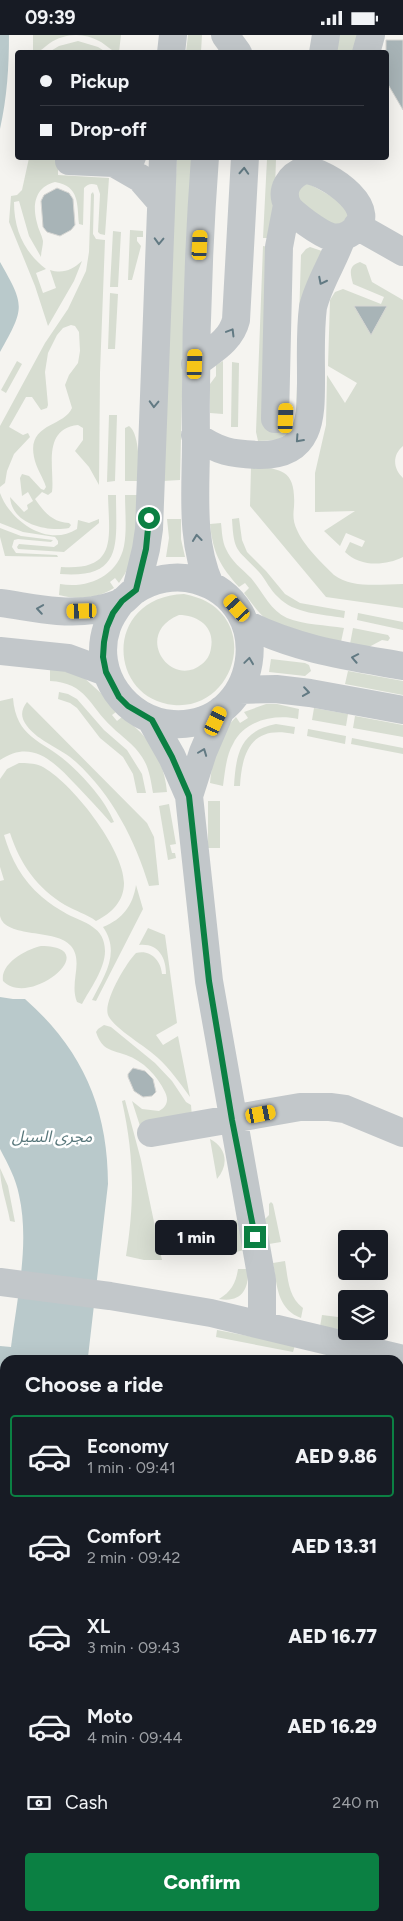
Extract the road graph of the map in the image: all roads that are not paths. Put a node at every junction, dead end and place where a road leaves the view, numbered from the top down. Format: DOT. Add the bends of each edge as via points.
graph roads {
  1 [pos="173,35"];
  2 [pos="216,35"];
  3 [pos="225,35"];
  4 [pos="326,35"];
  5 [pos="371,35"];
  6 [pos="171,50"];
  7 [pos="215,50"];
  8 [pos="236,50"];
  9 [pos="324,50"];
  10 [pos="367,50"];
  11 [pos="123,160"];
  12 [pos="163,160"];
  13 [pos="205,160"];
  14 [pos="245,160"];
  15 [pos="70,161"];
  16 [pos="319,166"];
  17 [pos="295,167"];
  18 [pos="160,201"];
  19 [pos="288,205"];
  20 [pos="311,225"];
  21 [pos="349,232"];
  22 [pos="403,252"];
  23 [pos="195,364"];
  24 [pos="196,435"];
  25 [pos="210,585"];
  26 [pos="129,596"];
  27 [pos="2,603"];
  28 [pos="246,624"];
  29 [pos="0,651"];
  30 [pos="403,667"];
  31 [pos="106,672"];
  32 [pos="240,690"];
  33 [pos="221,710"];
  34 [pos="403,710"];
  35 [pos="152,720"];
  36 [pos="189,796"];
  37 [pos="232,1120"];
  38 [pos="151,1133"];
  39 [pos="403,1133"];
  40 [pos="4,1283"];
  41 [pos="262,1325"];
  42 [pos="386,1355"];
  1 -- 6 [label="street"];
  2 -- 7 [label="street"];
  3 -- 8 [label="street"];
  4 -- 9 [label="street"];
  5 -- 10 [label="street"];
  11 -- 15 [label="street"];
  11 -- 18 [label="street"];
  12 -- 18 [label="street"];
  13 -- 23 [label="street"];
  23 -- 14 [label="street, one-way" via="228,338 236,320"];
  16 -- 17 [label="street" via="314,170 297,172"];
  16 -- 21 [label="street" via="358,204 360,215"];
  17 -- 19 [label="street" via="285,191"];
  18 -- 26 [label="street, one-way" via="149,529 146,549"];
  19 -- 20 [label="street"];
  19 -- 20 [label="street" via="279,247 280,418 292,254 299,237"];
  20 -- 21 [label="street" via="325,234"];
  21 -- 22 [label="street"];
  21 -- 24 [label="street, one-way" via="316,293 312,307 311,415 304,433 290,447 271,455 231,454 212,447"];
  23 -- 24 [label="street"];
  25 -- 24 [label="street, one-way" via="197,541"];
  25 -- 26 [label="street" via="187,579 164,579 149,583"];
  25 -- 28 [label="street" via="237,608"];
  26 -- 27 [label="street, one-way" via="96,610 68,612"];
  26 -- 31 [label="street" via="113,613 107,627 103,657"];
  30 -- 28 [label="street, one-way" via="302,647"];
  32 -- 28 [label="street, one-way" via="250,657"];
  29 -- 31 [label="street" via="68,657"];
  31 -- 35 [label="street" via="119,697"];
  32 -- 33 [label="street"];
  32 -- 34 [label="street, one-way" via="301,691"];
  33 -- 35 [label="street" via="188,724"];
  36 -- 33 [label="street, one-way"];
  35 -- 36 [label="street"];
  36 -- 37 [label="street" via="209,981"];
  37 -- 38 [label="street"];
  37 -- 39 [label="street" via="300,1107 330,1107 359,1114"];
  37 -- 41 [label="street" via="259,1257"];
  40 -- 41 [label="street" via="110,1296"];
  41 -- 42 [label="street"];
}
